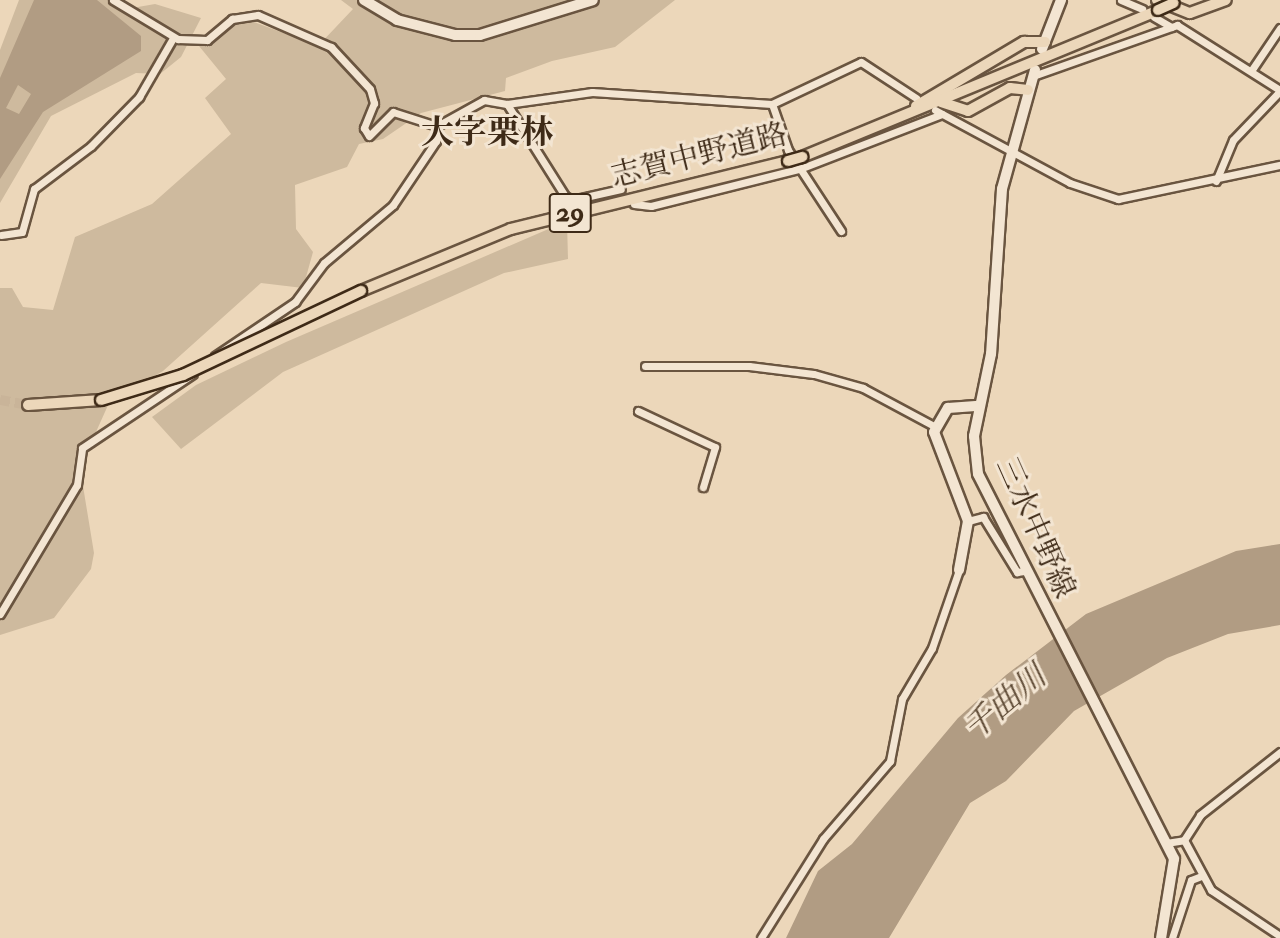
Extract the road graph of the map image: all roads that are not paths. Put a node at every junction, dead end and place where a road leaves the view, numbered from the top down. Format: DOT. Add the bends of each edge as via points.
graph roads {
  1 [pos="113,0"];
  2 [pos="364,0"];
  3 [pos="593,0"];
  4 [pos="1061,0"];
  5 [pos="1121,0"];
  6 [pos="1226,0"];
  7 [pos="1177,1"];
  8 [pos="1142,9"];
  9 [pos="1156,9"];
  10 [pos="1172,26"];
  11 [pos="1280,28"];
  12 [pos="173,38"];
  13 [pos="1044,46"];
  14 [pos="1251,71"];
  15 [pos="1034,73"];
  16 [pos="1028,90"];
  17 [pos="1280,91"];
  18 [pos="916,98"];
  19 [pos="507,104"];
  20 [pos="772,104"];
  21 [pos="939,109"];
  22 [pos="438,125"];
  23 [pos="883,126"];
  24 [pos="1008,152"];
  25 [pos="802,162"];
  26 [pos="1280,165"];
  27 [pos="1216,181"];
  28 [pos="621,189"];
  29 [pos="634,204"];
  30 [pos="841,231"];
  31 [pos="1,235"];
  32 [pos="645,366"];
  33 [pos="28,405"];
  34 [pos="979,406"];
  35 [pos="638,411"];
  36 [pos="934,426"];
  37 [pos="703,486"];
  38 [pos="968,521"];
  39 [pos="959,570"];
  40 [pos="1024,570"];
  41 [pos="0,614"];
  42 [pos="1280,752"];
  43 [pos="1184,840"];
  44 [pos="1166,843"];
  45 [pos="1199,877"];
  46 [pos="1280,936"];
  47 [pos="761,938"];
  48 [pos="1161,938"];
  49 [pos="1172,938"];
  1 -- 12 [label="street"];
  2 -- 3 [label="main road" via="397,20 455,35 480,35"];
  4 -- 13 [label="main road"];
  5 -- 8 [label="street"];
  6 -- 9 [label="main road" via="1190,13"];
  7 -- 9 [label="main road, 志賀中野道路 / 29, bridge"];
  9 -- 10 [label="street"];
  9 -- 21 [label="main road, 志賀中野道路 / 29"];
  10 -- 14 [label="street"];
  10 -- 15 [label="street"];
  11 -- 14 [label="street"];
  12 -- 22 [label="street" via="207,40 232,19 264,15 349,61 370,89 374,103 364,128 369,136 400,111"];
  12 -- 31 [label="street" via="139,97 91,146 34,189 22,232"];
  13 -- 23 [label="main road, 29" via="1018,45"];
  14 -- 17 [label="street"];
  15 -- 16 [label="main road, 三水中野線"];
  16 -- 21 [label="main road" via="1010,88 968,111"];
  16 -- 24 [label="main road, 三水中野線"];
  17 -- 27 [label="street" via="1233,140"];
  18 -- 20 [label="street" via="861,62"];
  19 -- 20 [label="street" via="592,92"];
  19 -- 22 [label="street" via="484,100"];
  19 -- 28 [label="street" via="565,196 572,200"];
  20 -- 25 [label="street"];
  21 -- 23 [label="main road, 志賀中野道路 / 29"];
  21 -- 24 [label="street"];
  21 -- 25 [label="street"];
  22 -- 41 [label="street" via="436,141 393,205 324,263 302,297 163,398 82,448 77,485"];
  23 -- 25 [label="main road, 志賀中野道路 / 29"];
  24 -- 27 [label="street" via="1118,199"];
  24 -- 34 [label="main road, 三水中野線" via="991,354"];
  25 -- 29 [label="street"];
  25 -- 30 [label="street"];
  25 -- 33 [label="main road, 志賀中野道路 / 29, bridge" via="788,161 511,229 361,291 183,375 101,400"];
  26 -- 27 [label="street"];
  32 -- 36 [label="street" via="749,366 814,374 863,388"];
  34 -- 36 [label="main road" via="948,408"];
  34 -- 40 [label="main road, 三水中野線" via="978,474"];
  35 -- 37 [label="street" via="715,447"];
  36 -- 38 [label="main road" via="939,455"];
  38 -- 39 [label="main road"];
  38 -- 40 [label="street" via="983,517 1017,572"];
  39 -- 47 [label="street" via="932,648 902,699 890,761 823,839"];
  40 -- 44 [label="main road, 三水中野線"];
  42 -- 43 [label="street" via="1200,815"];
  43 -- 44 [label="street"];
  43 -- 45 [label="street"];
  44 -- 48 [label="main road, 三水中野線" via="1174,885"];
  45 -- 46 [label="street"];
  45 -- 49 [label="street" via="1189,885"];
}
